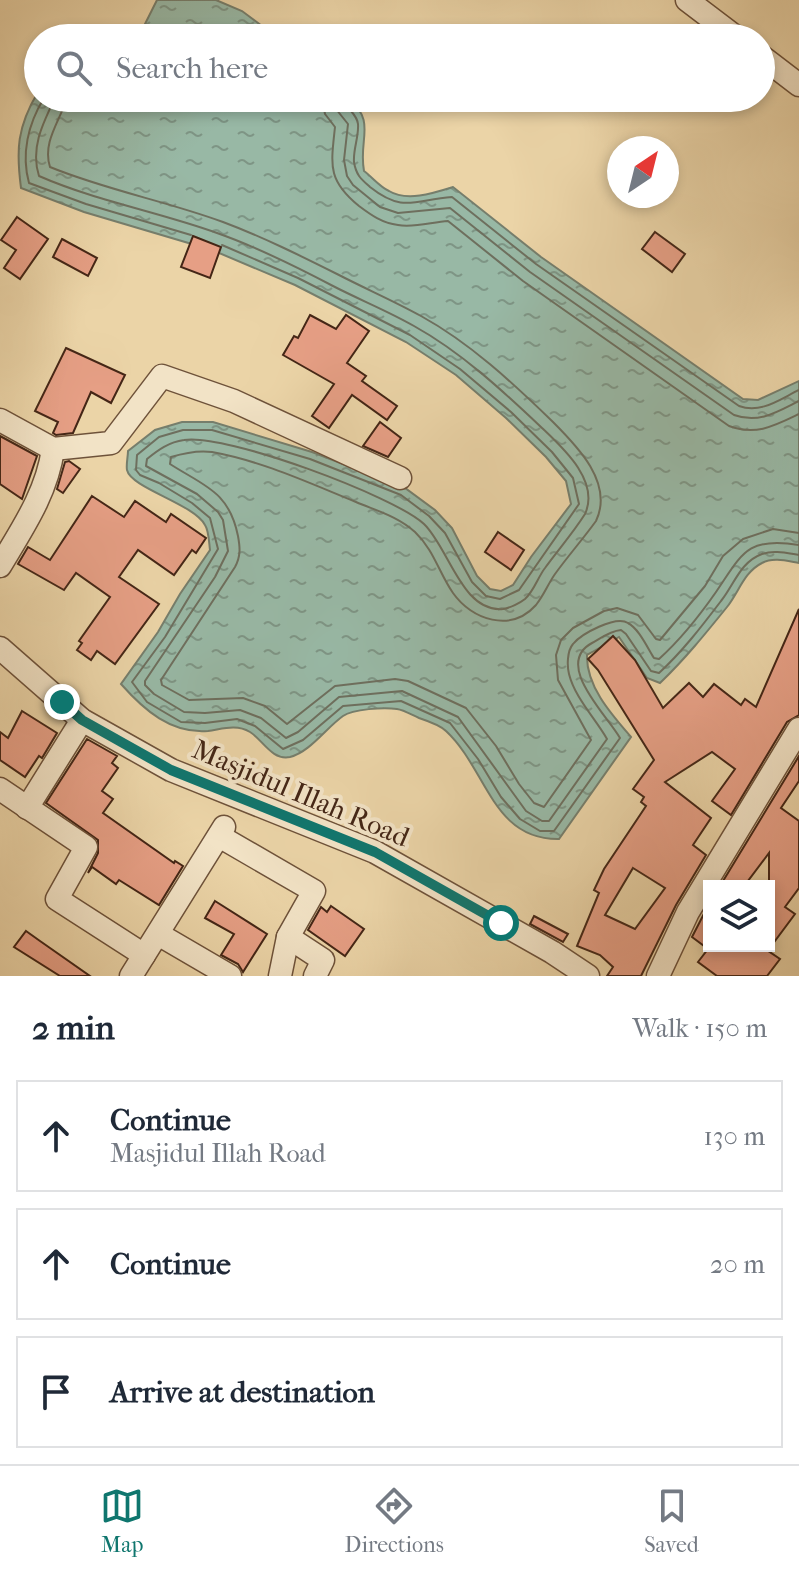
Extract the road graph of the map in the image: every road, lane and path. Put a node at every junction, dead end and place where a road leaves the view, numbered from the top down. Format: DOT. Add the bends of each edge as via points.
graph roads {
  1 [pos="687,0"];
  2 [pos="719,24"];
  3 [pos="775,67"];
  4 [pos="799,85"];
  5 [pos="0,420"];
  6 [pos="53,449"];
  7 [pos="400,478"];
  8 [pos="0,566"];
  9 [pos="0,648"];
  10 [pos="82,720"];
  11 [pos="799,729"];
  12 [pos="0,789"];
  13 [pos="27,808"];
  14 [pos="158,934"];
  15 [pos="288,937"];
  16 [pos="144,955"];
  17 [pos="131,976"];
  18 [pos="230,976"];
  19 [pos="280,976"];
  20 [pos="315,976"];
  21 [pos="588,976"];
  22 [pos="658,976"];
  1 -- 2 [label="street"];
  3 -- 4 [label="street"];
  5 -- 6 [label="street"];
  6 -- 7 [label="street" via="111,443 162,376 234,401"];
  6 -- 8 [label="street" via="40,496"];
  9 -- 10 [label="street, Masjidul Illah Road"];
  10 -- 13 [label="street"];
  10 -- 21 [label="street, Masjidul Illah Road" via="171,770 375,852"];
  11 -- 22 [label="street" via="688,912"];
  12 -- 13 [label="street"];
  13 -- 16 [label="street" via="86,847 57,899"];
  14 -- 15 [label="street" via="222,831 314,891"];
  14 -- 16 [label="street"];
  14 -- 18 [label="street"];
  15 -- 19 [label="street"];
  15 -- 20 [label="street" via="323,960"];
  16 -- 17 [label="street"];
}
